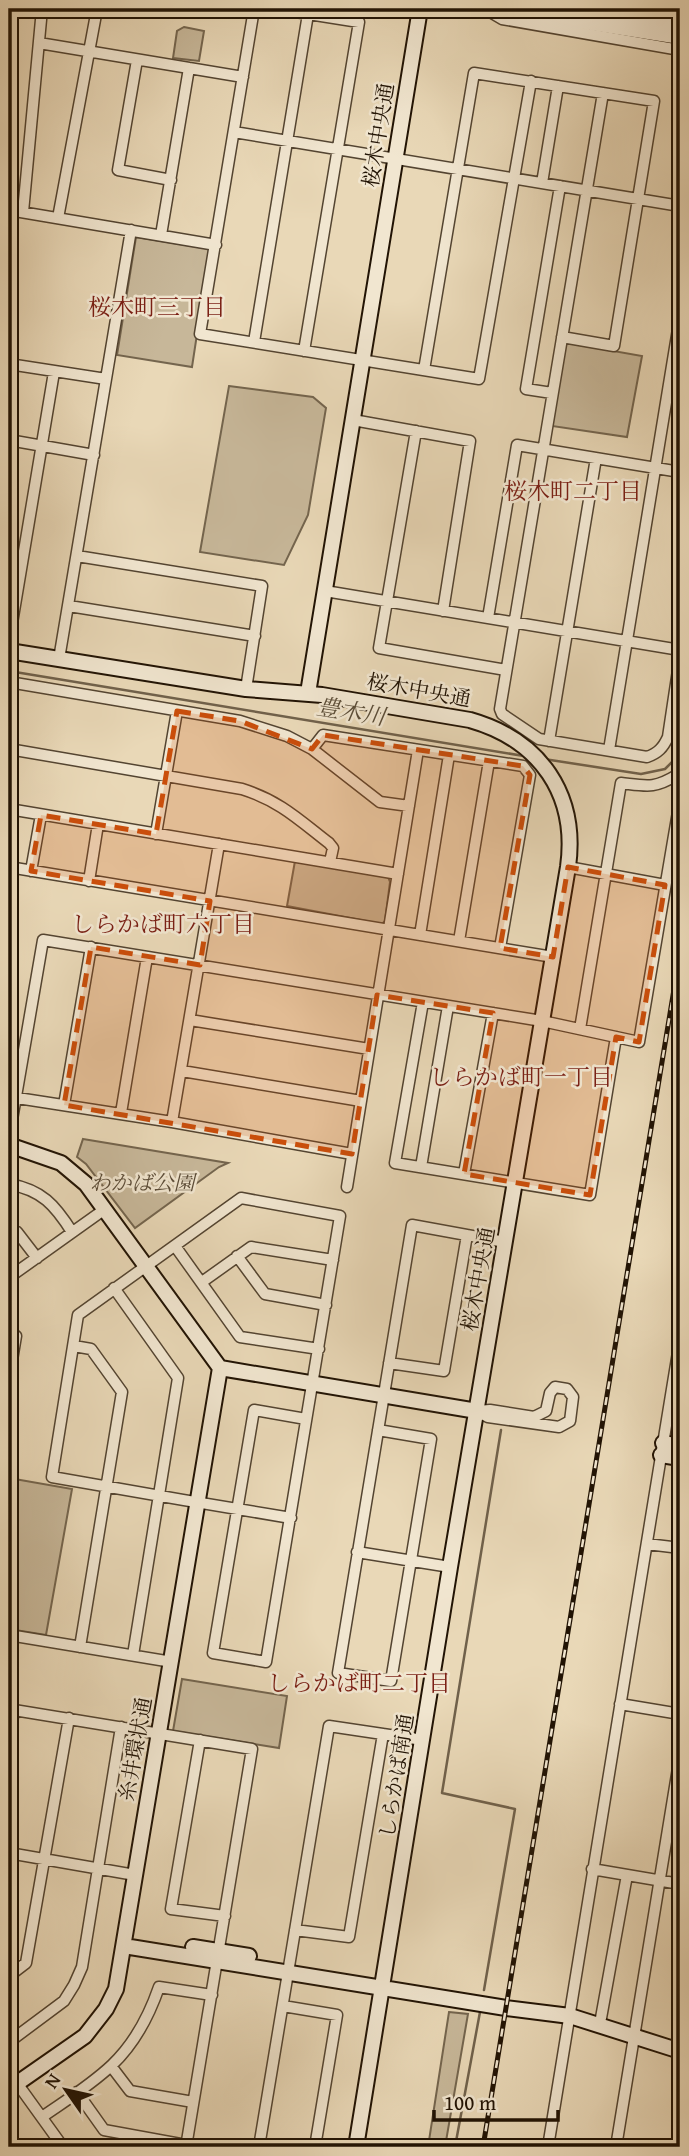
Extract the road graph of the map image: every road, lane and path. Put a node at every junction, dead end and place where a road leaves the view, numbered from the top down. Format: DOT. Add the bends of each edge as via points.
graph roads {
  1 [pos="42,9"];
  2 [pos="97,9"];
  3 [pos="254,9"];
  4 [pos="277,9"];
  5 [pos="420,9"];
  6 [pos="485,9"];
  7 [pos="502,9"];
  8 [pos="575,9"];
  9 [pos="639,9"];
  10 [pos="308,14"];
  11 [pos="679,32"];
  12 [pos="39,43"];
  13 [pos="89,51"];
  14 [pos="136,60"];
  15 [pos="189,68"];
  16 [pos="243,77"];
  17 [pos="531,81"];
  18 [pos="558,86"];
  19 [pos="603,93"];
  20 [pos="234,132"];
  21 [pos="288,142"];
  22 [pos="338,149"];
  23 [pos="395,159"];
  24 [pos="457,169"];
  25 [pos="514,178"];
  26 [pos="171,180"];
  27 [pos="542,183"];
  28 [pos="560,186"];
  29 [pos="586,190"];
  30 [pos="639,199"];
  31 [pos="680,206"];
  32 [pos="9,210"];
  33 [pos="23,212"];
  34 [pos="58,218"];
  35 [pos="131,230"];
  36 [pos="161,235"];
  37 [pos="216,245"];
  38 [pos="680,317"];
  39 [pos="562,337"];
  40 [pos="254,342"];
  41 [pos="304,351"];
  42 [pos="363,361"];
  43 [pos="9,364"];
  44 [pos="424,370"];
  45 [pos="54,372"];
  46 [pos="106,379"];
  47 [pos="552,393"];
  48 [pos="353,420"];
  49 [pos="416,431"];
  50 [pos="9,440"];
  51 [pos="41,446"];
  52 [pos="543,449"];
  53 [pos="94,455"];
  54 [pos="596,458"];
  55 [pos="655,468"];
  56 [pos="680,472"];
  57 [pos="77,556"];
  58 [pos="325,591"];
  59 [pos="388,601"];
  60 [pos="69,606"];
  61 [pos="443,611"];
  62 [pos="488,618"];
  63 [pos="514,623"];
  64 [pos="568,631"];
  65 [pos="255,636"];
  66 [pos="9,641"];
  67 [pos="627,642"];
  68 [pos="680,650"];
  69 [pos="9,651"];
  70 [pos="680,657"];
  71 [pos="59,659"];
  72 [pos="506,670"];
  73 [pos="9,682"];
  74 [pos="246,689"];
  75 [pos="308,693"];
  76 [pos="177,711"];
  77 [pos="549,741"];
  78 [pos="9,749"];
  79 [pos="312,749"];
  80 [pos="418,750"];
  81 [pos="609,750"];
  82 [pos="449,755"];
  83 [pos="489,761"];
  84 [pos="166,776"];
  85 [pos="680,777"];
  86 [pos="680,800"];
  87 [pos="409,806"];
  88 [pos="9,810"];
  89 [pos="41,815"];
  90 [pos="98,824"];
  91 [pos="156,834"];
  92 [pos="219,844"];
  93 [pos="330,862"];
  94 [pos="9,867"];
  95 [pos="568,867"];
  96 [pos="31,871"];
  97 [pos="398,874"];
  98 [pos="606,874"];
  99 [pos="89,881"];
  100 [pos="665,885"];
  101 [pos="210,901"];
  102 [pos="389,930"];
  103 [pos="421,935"];
  104 [pos="459,941"];
  105 [pos="91,947"];
  106 [pos="500,948"];
  107 [pos="147,957"];
  108 [pos="553,957"];
  109 [pos="200,965"];
  110 [pos="377,995"];
  111 [pos="423,1002"];
  112 [pos="448,1006"];
  113 [pos="493,1013"];
  114 [pos="190,1020"];
  115 [pos="542,1021"];
  116 [pos="580,1029"];
  117 [pos="616,1037"];
  118 [pos="369,1049"];
  119 [pos="182,1071"];
  120 [pos="12,1097"];
  121 [pos="361,1101"];
  122 [pos="64,1105"];
  123 [pos="121,1113"];
  124 [pos="172,1122"];
  125 [pos="9,1137"];
  126 [pos="9,1145"];
  127 [pos="352,1154"];
  128 [pos="421,1167"];
  129 [pos="464,1174"];
  130 [pos="516,1183"];
  131 [pos="9,1184"];
  132 [pos="347,1187"];
  133 [pos="105,1209"];
  134 [pos="9,1231"];
  135 [pos="72,1232"];
  136 [pos="467,1235"];
  137 [pos="505,1242"];
  138 [pos="175,1246"];
  139 [pos="237,1256"];
  140 [pos="37,1258"];
  141 [pos="333,1260"];
  142 [pos="146,1266"];
  143 [pos="9,1276"];
  144 [pos="202,1282"];
  145 [pos="114,1288"];
  146 [pos="326,1305"];
  147 [pos="9,1335"];
  148 [pos="680,1340"];
  149 [pos="74,1346"];
  150 [pos="319,1349"];
  151 [pos="679,1358"];
  152 [pos="389,1363"];
  153 [pos="220,1368"];
  154 [pos="9,1378"];
  155 [pos="312,1384"];
  156 [pos="383,1395"];
  157 [pos="477,1411"];
  158 [pos="306,1419"];
  159 [pos="378,1430"];
  160 [pos="680,1446"];
  161 [pos="662,1449"];
  162 [pos="680,1458"];
  163 [pos="106,1486"];
  164 [pos="159,1495"];
  165 [pos="198,1502"];
  166 [pos="237,1509"];
  167 [pos="291,1518"];
  168 [pos="647,1544"];
  169 [pos="680,1548"];
  170 [pos="357,1552"];
  171 [pos="412,1561"];
  172 [pos="450,1567"];
  173 [pos="9,1635"];
  174 [pos="79,1647"];
  175 [pos="132,1655"];
  176 [pos="172,1662"];
  177 [pos="620,1704"];
  178 [pos="680,1714"];
  179 [pos="69,1718"];
  180 [pos="121,1727"];
  181 [pos="159,1733"];
  182 [pos="383,1734"];
  183 [pos="9,1740"];
  184 [pos="200,1740"];
  185 [pos="423,1740"];
  186 [pos="680,1756"];
  187 [pos="9,1853"];
  188 [pos="44,1860"];
  189 [pos="98,1869"];
  190 [pos="592,1869"];
  191 [pos="135,1875"];
  192 [pos="627,1875"];
  193 [pos="660,1880"];
  194 [pos="680,1884"];
  195 [pos="225,1916"];
  196 [pos="295,1930"];
  197 [pos="125,1942"];
  198 [pos="218,1956"];
  199 [pos="289,1967"];
  200 [pos="9,1976"];
  201 [pos="382,1982"];
  202 [pos="212,1996"];
  203 [pos="283,2006"];
  204 [pos="570,2012"];
  205 [pos="601,2018"];
  206 [pos="635,2033"];
  207 [pos="9,2042"];
  208 [pos="680,2043"];
  209 [pos="680,2051"];
  210 [pos="111,2066"];
  211 [pos="11,2082"];
  212 [pos="77,2092"];
  213 [pos="193,2102"];
  214 [pos="41,2117"];
  215 [pos="186,2146"];
  216 [pos="63,2147"];
  217 [pos="259,2147"];
  218 [pos="316,2147"];
  219 [pos="356,2147"];
  220 [pos="548,2147"];
  221 [pos="616,2147"];
  1 -- 12 [label="street"];
  2 -- 13 [label="street"];
  3 -- 16 [label="street"];
  4 -- 10 [label="street"];
  5 -- 23 [label="street, 桜木中央通"];
  6 -- 11 [label="street" via="502,19"];
  7 -- 11 [label="street"];
  8 -- 11 [label="street"];
  9 -- 11 [label="street"];
  10 -- 21 [label="street"];
  10 -- 22 [label="street" via="359,22"];
  12 -- 13 [label="street"];
  12 -- 33 [label="street"];
  13 -- 14 [label="street"];
  13 -- 34 [label="street"];
  14 -- 15 [label="street"];
  14 -- 26 [label="street" via="118,170"];
  15 -- 16 [label="street"];
  15 -- 26 [label="street"];
  16 -- 20 [label="street"];
  17 -- 18 [label="street"];
  17 -- 24 [label="street" via="474,73"];
  17 -- 25 [label="street"];
  18 -- 19 [label="street"];
  18 -- 27 [label="street"];
  19 -- 29 [label="street"];
  19 -- 30 [label="street" via="654,101"];
  20 -- 21 [label="street"];
  20 -- 37 [label="street"];
  21 -- 22 [label="street"];
  21 -- 40 [label="street"];
  22 -- 23 [label="street"];
  22 -- 41 [label="street"];
  23 -- 24 [label="street"];
  23 -- 42 [label="street, 桜木中央通"];
  24 -- 25 [label="street"];
  24 -- 44 [label="street"];
  25 -- 27 [label="street"];
  25 -- 44 [label="street" via="479,379"];
  26 -- 36 [label="street"];
  27 -- 28 [label="street"];
  28 -- 29 [label="street"];
  28 -- 47 [label="street" via="526,389"];
  29 -- 30 [label="street"];
  29 -- 39 [label="street"];
  30 -- 31 [label="street"];
  30 -- 39 [label="street" via="614,346"];
  32 -- 33 [label="street"];
  33 -- 34 [label="street"];
  34 -- 35 [label="street"];
  35 -- 36 [label="street"];
  35 -- 46 [label="street"];
  36 -- 37 [label="street"];
  37 -- 40 [label="street" via="200,334"];
  38 -- 55 [label="street"];
  39 -- 47 [label="street"];
  40 -- 41 [label="street"];
  41 -- 42 [label="street"];
  42 -- 44 [label="street"];
  42 -- 48 [label="street, 桜木中央通"];
  43 -- 45 [label="street"];
  45 -- 46 [label="street"];
  45 -- 51 [label="street"];
  46 -- 53 [label="street"];
  47 -- 52 [label="street"];
  48 -- 49 [label="street"];
  48 -- 58 [label="street, 桜木中央通"];
  49 -- 59 [label="street"];
  49 -- 61 [label="street" via="470,441"];
  50 -- 51 [label="street"];
  51 -- 53 [label="street"];
  51 -- 66 [label="street"];
  52 -- 54 [label="street"];
  52 -- 62 [label="street" via="517,445"];
  52 -- 63 [label="street"];
  53 -- 57 [label="street"];
  54 -- 55 [label="street"];
  54 -- 64 [label="street"];
  55 -- 56 [label="street"];
  55 -- 67 [label="street"];
  57 -- 60 [label="street"];
  57 -- 65 [label="street" via="262,586"];
  58 -- 59 [label="street"];
  58 -- 75 [label="street, 桜木中央通"];
  59 -- 61 [label="street"];
  59 -- 72 [label="street" via="379,648"];
  60 -- 65 [label="street"];
  60 -- 71 [label="street"];
  61 -- 62 [label="street"];
  62 -- 63 [label="street"];
  63 -- 64 [label="street"];
  63 -- 72 [label="street"];
  64 -- 67 [label="street"];
  64 -- 77 [label="street"];
  65 -- 74 [label="street"];
  67 -- 68 [label="street"];
  67 -- 81 [label="street"];
  69 -- 71 [label="street"];
  70 -- 81 [label="street" via="664,746 647,757"];
  71 -- 74 [label="street"];
  72 -- 77 [label="street" via="502,714"];
  73 -- 76 [label="street"];
  74 -- 75 [label="street"];
  75 -- 95 [label="street, 桜木中央通" via="470,720 509,736 531,751 552,777 567,813"];
  76 -- 79 [label="street" via="240,721"];
  76 -- 84 [label="street"];
  77 -- 81 [label="street"];
  78 -- 84 [label="street"];
  79 -- 80 [label="street" via="323,735"];
  79 -- 87 [label="street" via="380,802"];
  80 -- 82 [label="street"];
  80 -- 87 [label="street"];
  82 -- 83 [label="street"];
  82 -- 103 [label="street"];
  83 -- 104 [label="street"];
  83 -- 106 [label="street" via="523,766 530,775"];
  84 -- 91 [label="street"];
  84 -- 93 [label="street" via="242,789 280,804 329,843 333,848"];
  85 -- 98 [label="street" via="661,785 621,783"];
  86 -- 100 [label="street"];
  87 -- 97 [label="street"];
  88 -- 89 [label="street"];
  89 -- 90 [label="street"];
  89 -- 96 [label="street"];
  90 -- 91 [label="street"];
  90 -- 99 [label="street"];
  91 -- 92 [label="street"];
  92 -- 93 [label="street"];
  92 -- 101 [label="street"];
  93 -- 97 [label="street"];
  94 -- 96 [label="street"];
  95 -- 98 [label="street"];
  95 -- 108 [label="street, 桜木中央通"];
  96 -- 99 [label="street"];
  97 -- 102 [label="street"];
  98 -- 100 [label="street"];
  98 -- 116 [label="street"];
  99 -- 101 [label="street"];
  100 -- 117 [label="street" via="639,1042"];
  101 -- 102 [label="street"];
  101 -- 109 [label="street"];
  102 -- 103 [label="street"];
  102 -- 110 [label="street"];
  103 -- 104 [label="street"];
  104 -- 106 [label="street"];
  105 -- 107 [label="street"];
  105 -- 120 [label="street" via="43,940"];
  105 -- 122 [label="street"];
  106 -- 108 [label="street"];
  107 -- 109 [label="street"];
  107 -- 123 [label="street"];
  108 -- 115 [label="street, 桜木中央通"];
  109 -- 110 [label="street"];
  109 -- 114 [label="street"];
  110 -- 111 [label="street"];
  110 -- 118 [label="street"];
  111 -- 112 [label="street"];
  111 -- 128 [label="street" via="395,1163"];
  112 -- 113 [label="street"];
  112 -- 128 [label="street"];
  113 -- 115 [label="street"];
  113 -- 129 [label="street"];
  114 -- 118 [label="street"];
  114 -- 119 [label="street"];
  115 -- 116 [label="street"];
  115 -- 130 [label="street, 桜木中央通"];
  116 -- 117 [label="street"];
  117 -- 130 [label="street" via="590,1195"];
  118 -- 121 [label="street"];
  119 -- 121 [label="street"];
  119 -- 124 [label="street"];
  120 -- 122 [label="street"];
  120 -- 125 [label="street"];
  121 -- 127 [label="street"];
  122 -- 123 [label="street"];
  123 -- 124 [label="street"];
  124 -- 127 [label="street"];
  126 -- 133 [label="street" via="61,1163 86,1184"];
  127 -- 132 [label="street"];
  128 -- 129 [label="street"];
  129 -- 130 [label="street"];
  130 -- 137 [label="street, 桜木中央通"];
  131 -- 135 [label="street" via="24,1187 55,1206"];
  133 -- 135 [label="street"];
  133 -- 142 [label="street"];
  134 -- 140 [label="street" via="16,1232"];
  135 -- 140 [label="street"];
  136 -- 137 [label="street"];
  136 -- 152 [label="street" via="444,1371"];
  136 -- 152 [label="street" via="412,1225"];
  137 -- 157 [label="street, 桜木中央通"];
  138 -- 141 [label="street" via="241,1198 340,1216"];
  138 -- 142 [label="street"];
  138 -- 144 [label="street"];
  139 -- 141 [label="street" via="251,1247"];
  139 -- 144 [label="street"];
  139 -- 146 [label="street" via="265,1294"];
  140 -- 143 [label="street"];
  141 -- 146 [label="street"];
  142 -- 145 [label="street"];
  142 -- 153 [label="street"];
  144 -- 150 [label="street" via="240,1337"];
  145 -- 149 [label="street" via="78,1315"];
  145 -- 164 [label="street" via="178,1378"];
  146 -- 150 [label="street"];
  147 -- 154 [label="street" via="16,1336"];
  148 -- 151 [label="street"];
  149 -- 163 [label="street" via="91,1349 121,1392"];
  149 -- 163 [label="street" via="52,1477"];
  150 -- 155 [label="street"];
  151 -- 161 [label="street"];
  152 -- 156 [label="street"];
  153 -- 155 [label="street"];
  153 -- 165 [label="street, 糸井環状通"];
  155 -- 156 [label="street"];
  155 -- 158 [label="street"];
  156 -- 157 [label="street"];
  156 -- 159 [label="street"];
  157 -- 157 [label="street" via="534,1417 546,1411 555,1387 567,1389 573,1397 570,1420 559,1427 488,1417"];
  157 -- 172 [label="street, しらかば南通"];
  158 -- 166 [label="street" via="254,1410"];
  158 -- 167 [label="street"];
  159 -- 170 [label="street"];
  159 -- 171 [label="street" via="431,1438"];
  160 -- 161 [label="street"];
  161 -- 162 [label="street"];
  161 -- 168 [label="street"];
  163 -- 164 [label="street"];
  163 -- 174 [label="street"];
  164 -- 165 [label="street"];
  164 -- 175 [label="street"];
  165 -- 166 [label="street"];
  165 -- 176 [label="street, 糸井環状通"];
  166 -- 167 [label="street"];
  166 -- 167 [label="street" via="213,1653 266,1662"];
  168 -- 169 [label="street"];
  168 -- 177 [label="street"];
  170 -- 171 [label="street"];
  170 -- 171 [label="street" via="338,1673 391,1681"];
  171 -- 172 [label="street"];
  172 -- 185 [label="street, しらかば南通"];
  173 -- 174 [label="street"];
  174 -- 175 [label="street"];
  175 -- 176 [label="street"];
  176 -- 181 [label="street, 糸井環状通"];
  177 -- 178 [label="street"];
  177 -- 190 [label="street"];
  179 -- 180 [label="street"];
  179 -- 183 [label="street" via="14,1710"];
  179 -- 188 [label="street"];
  180 -- 181 [label="street"];
  180 -- 189 [label="street"];
  181 -- 184 [label="street"];
  181 -- 191 [label="street, 糸井環状通"];
  182 -- 185 [label="street"];
  182 -- 196 [label="street" via="349,1937"];
  182 -- 196 [label="street" via="329,1726"];
  184 -- 195 [label="street" via="252,1749"];
  184 -- 195 [label="street" via="171,1909"];
  185 -- 201 [label="street, しらかば南通"];
  186 -- 193 [label="street"];
  187 -- 188 [label="street"];
  188 -- 189 [label="street"];
  188 -- 200 [label="street" via="26,1963"];
  189 -- 191 [label="street"];
  189 -- 207 [label="street" via="82,1967 74,1985 64,2001"];
  190 -- 192 [label="street"];
  190 -- 204 [label="street"];
  191 -- 197 [label="street, 糸井環状通"];
  192 -- 193 [label="street"];
  192 -- 205 [label="street"];
  193 -- 194 [label="street"];
  193 -- 206 [label="street"];
  195 -- 198 [label="street"];
  196 -- 199 [label="street"];
  197 -- 198 [label="street"];
  197 -- 211 [label="street, 糸井環状通" via="116,1989 96,2023 85,2036"];
  198 -- 199 [label="street"];
  198 -- 202 [label="street"];
  199 -- 201 [label="street"];
  199 -- 203 [label="street"];
  201 -- 204 [label="street" via="506,2008"];
  201 -- 219 [label="street, しらかば南通"];
  202 -- 210 [label="street" via="159,1987 141,2028"];
  202 -- 213 [label="street"];
  203 -- 217 [label="street"];
  203 -- 218 [label="street" via="337,2015"];
  204 -- 205 [label="street"];
  204 -- 206 [label="street"];
  204 -- 220 [label="street"];
  205 -- 206 [label="street"];
  206 -- 208 [label="street"];
  206 -- 209 [label="street"];
  206 -- 221 [label="street"];
  210 -- 212 [label="street"];
  210 -- 213 [label="street" via="130,2091"];
  211 -- 214 [label="street"];
  212 -- 214 [label="street"];
  212 -- 215 [label="street" via="104,2130"];
  213 -- 215 [label="street"];
  214 -- 216 [label="street"];
}
